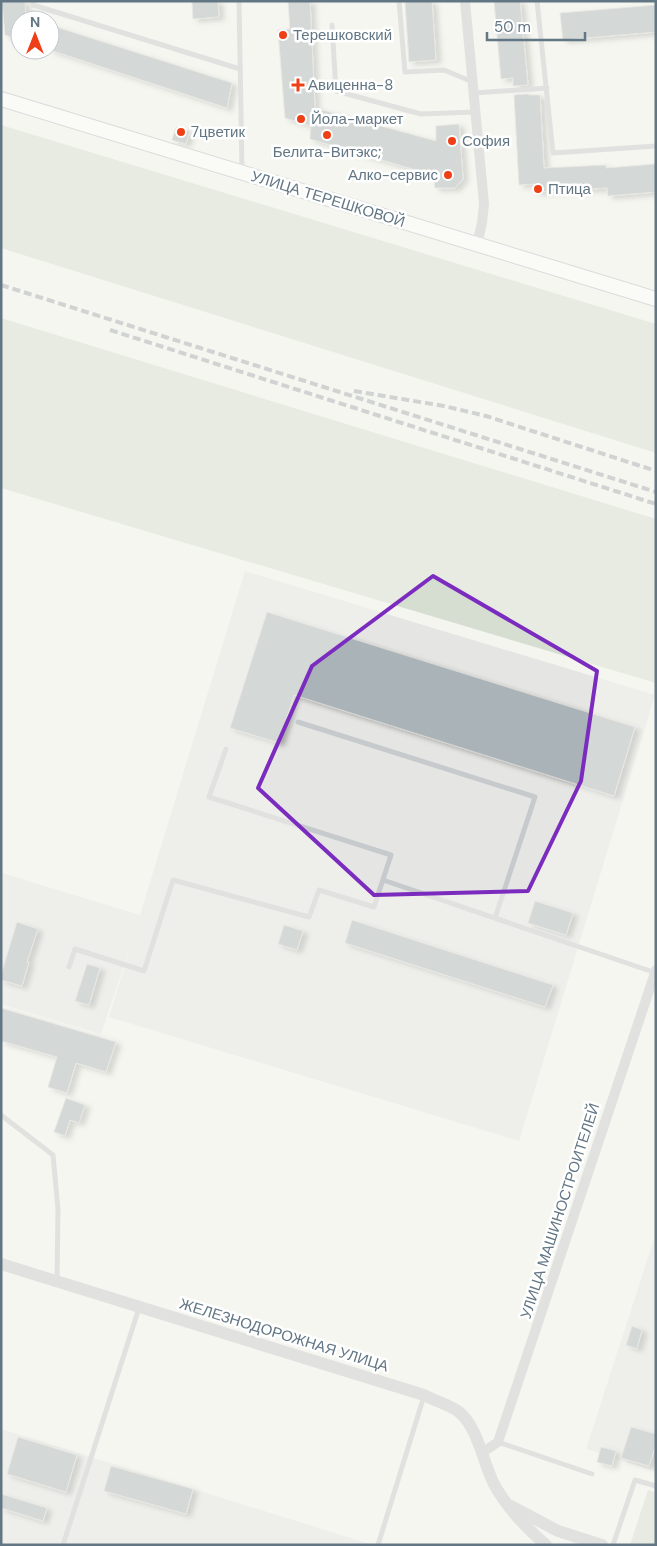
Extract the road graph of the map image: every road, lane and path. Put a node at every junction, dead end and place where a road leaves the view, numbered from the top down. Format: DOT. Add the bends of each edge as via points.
graph roads {
  1 [pos="33,1"];
  2 [pos="239,1"];
  3 [pos="399,1"];
  4 [pos="465,1"];
  5 [pos="537,1"];
  6 [pos="332,25"];
  7 [pos="240,68"];
  8 [pos="473,87"];
  9 [pos="547,88"];
  10 [pos="1,99"];
  11 [pos="476,112"];
  12 [pos="656,146"];
  13 [pos="242,172"];
  14 [pos="477,244"];
  15 [pos="656,299"];
  16 [pos="298,722"];
  17 [pos="226,749"];
  18 [pos="382,880"];
  19 [pos="495,918"];
  20 [pos="69,967"];
  21 [pos="656,972"];
  22 [pos="1,1115"];
  23 [pos="1,1264"];
  24 [pos="57,1282"];
  25 [pos="140,1307"];
  26 [pos="424,1396"];
  27 [pos="498,1442"];
  28 [pos="482,1453"];
  29 [pos="592,1474"];
  30 [pos="656,1486"];
  31 [pos="505,1502"];
  32 [pos="541,1543"];
  33 [pos="63,1545"];
  34 [pos="378,1545"];
  35 [pos="602,1545"];
  36 [pos="613,1545"];
  1 -- 7 [label="lane" via="33,5"];
  2 -- 7 [label="lane"];
  3 -- 8 [label="lane" via="405,72 444,70"];
  4 -- 8 [label="street"];
  5 -- 9 [label="lane"];
  6 -- 11 [label="lane" via="336,91 422,114"];
  7 -- 13 [label="lane"];
  8 -- 9 [label="lane"];
  8 -- 11 [label="street"];
  9 -- 12 [label="lane" via="553,152"];
  10 -- 13 [label="main road, УЛИЦА ТЕРЕШКОВОЙ"];
  11 -- 14 [label="street" via="484,204"];
  13 -- 14 [label="main road, УЛИЦА ТЕРЕШКОВОЙ"];
  14 -- 15 [label="main road, УЛИЦА ТЕРЕШКОВОЙ"];
  16 -- 19 [label="lane" via="535,797"];
  17 -- 18 [label="lane" via="209,797 391,855"];
  18 -- 19 [label="lane"];
  18 -- 20 [label="lane" via="374,907 319,890 308,917 173,880 144,971 75,949"];
  19 -- 21 [label="lane"];
  21 -- 27 [label="street, УЛИЦА МАШИНОСТРОИТЕЛЕЙ"];
  22 -- 24 [label="lane" via="53,1155 58,1209"];
  23 -- 24 [label="street, ЖЕЛЕЗНОДОРОЖНАЯ УЛИЦА"];
  24 -- 25 [label="street, ЖЕЛЕЗНОДОРОЖНАЯ УЛИЦА"];
  25 -- 26 [label="street, ЖЕЛЕЗНОДОРОЖНАЯ УЛИЦА"];
  25 -- 33 [label="lane"];
  26 -- 28 [label="street, ЖЕЛЕЗНОДОРОЖНАЯ УЛИЦА" via="459,1412 472,1430"];
  26 -- 34 [label="lane"];
  27 -- 28 [label="street"];
  27 -- 29 [label="lane"];
  28 -- 31 [label="street, ЖЕЛЕЗНОДОРОЖНАЯ УЛИЦА"];
  30 -- 36 [label="lane" via="635,1480"];
  31 -- 32 [label="street, ЖЕЛЕЗНОДОРОЖНАЯ УЛИЦА"];
  31 -- 35 [label="street" via="558,1531"];
}
